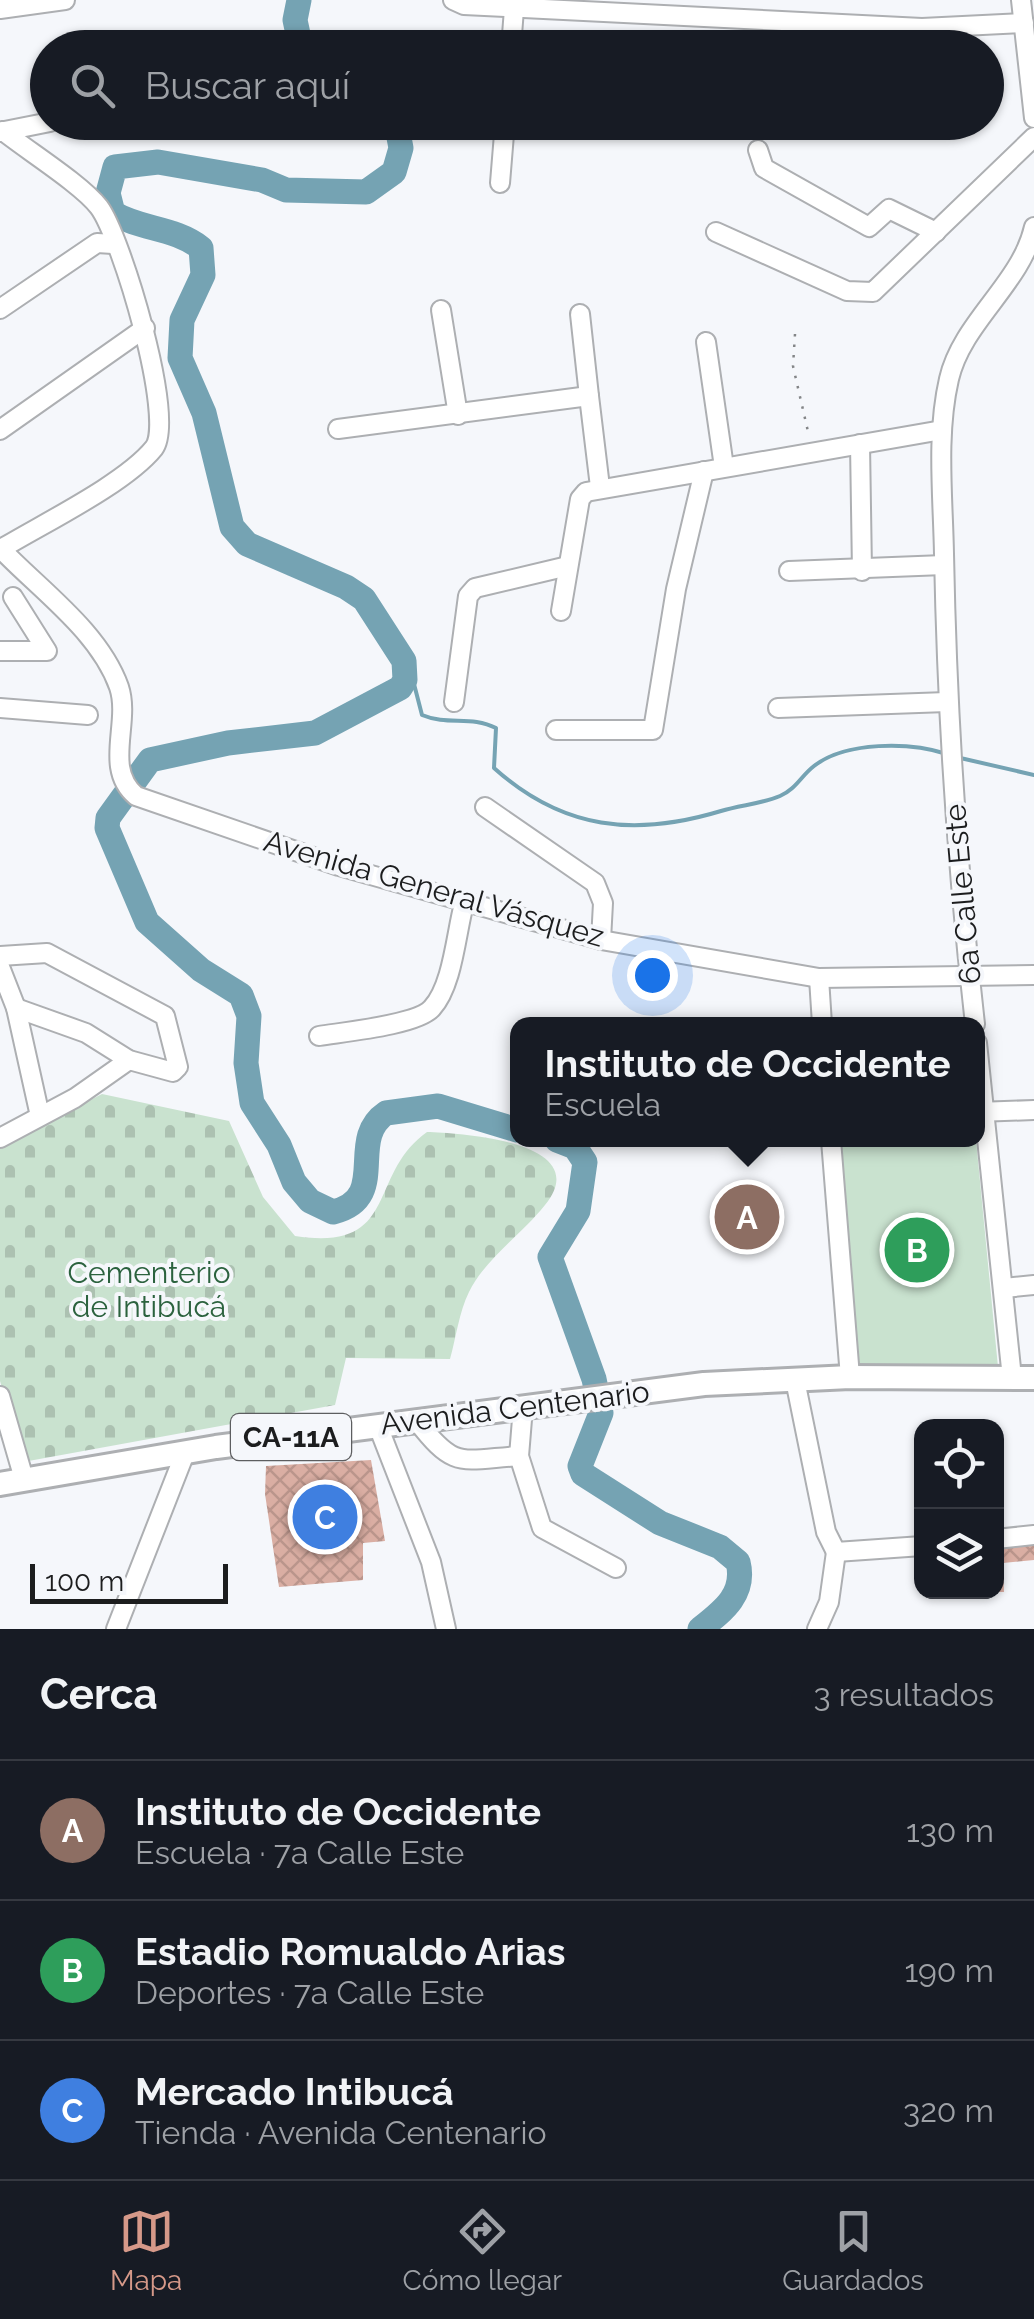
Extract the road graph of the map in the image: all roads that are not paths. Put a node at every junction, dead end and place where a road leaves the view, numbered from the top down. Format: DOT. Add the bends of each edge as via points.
graph roads {
  1 [pos="65,0"];
  2 [pos="453,0"];
  3 [pos="1021,0"];
  4 [pos="546,6"];
  5 [pos="0,8"];
  6 [pos="514,9"];
  7 [pos="1024,23"];
  8 [pos="512,30"];
  9 [pos="1034,118"];
  10 [pos="30,126"];
  11 [pos="1,131"];
  12 [pos="1034,137"];
  13 [pos="504,140"];
  14 [pos="758,150"];
  15 [pos="500,183"];
  16 [pos="1034,227"];
  17 [pos="716,232"];
  18 [pos="936,232"];
  19 [pos="113,244"];
  20 [pos="0,309"];
  21 [pos="441,310"];
  22 [pos="580,314"];
  23 [pos="145,328"];
  24 [pos="706,342"];
  25 [pos="589,396"];
  26 [pos="458,414"];
  27 [pos="338,429"];
  28 [pos="0,430"];
  29 [pos="942,430"];
  30 [pos="860,444"];
  31 [pos="724,467"];
  32 [pos="704,471"];
  33 [pos="600,487"];
  34 [pos="0,548"];
  35 [pos="568,566"];
  36 [pos="944,566"];
  37 [pos="862,570"];
  38 [pos="789,571"];
  39 [pos="30,579"];
  40 [pos="6,597"];
  41 [pos="561,610"];
  42 [pos="0,651"];
  43 [pos="454,702"];
  44 [pos="946,702"];
  45 [pos="0,708"];
  46 [pos="778,708"];
  47 [pos="88,715"];
  48 [pos="556,730"];
  49 [pos="485,806"];
  50 [pos="464,904"];
  51 [pos="601,940"];
  52 [pos="0,956"];
  53 [pos="0,967"];
  54 [pos="969,975"];
  55 [pos="1034,975"];
  56 [pos="819,978"];
  57 [pos="16,1008"];
  58 [pos="822,1017"];
  59 [pos="974,1017"];
  60 [pos="319,1036"];
  61 [pos="128,1060"];
  62 [pos="1034,1110"];
  63 [pos="985,1112"];
  64 [pos="40,1116"];
  65 [pos="0,1138"];
  66 [pos="985,1143"];
  67 [pos="832,1147"];
  68 [pos="1034,1285"];
  69 [pos="1004,1288"];
  70 [pos="850,1377"];
  71 [pos="1023,1378"];
  72 [pos="795,1380"];
  73 [pos="0,1396"];
  74 [pos="523,1407"];
  75 [pos="417,1421"];
  76 [pos="378,1426"];
  77 [pos="186,1453"];
  78 [pos="519,1456"];
  79 [pos="24,1480"];
  80 [pos="0,1484"];
  81 [pos="1034,1535"];
  82 [pos="1004,1538"];
  83 [pos="914,1547"];
  84 [pos="836,1552"];
  85 [pos="616,1568"];
  86 [pos="116,1629"];
  87 [pos="446,1629"];
  88 [pos="816,1629"];
  1 -- 5 [label="street"];
  2 -- 6 [label="street"];
  3 -- 7 [label="street"];
  4 -- 6 [label="street"];
  4 -- 7 [label="street" via="922,28"];
  6 -- 8 [label="street"];
  7 -- 9 [label="street"];
  10 -- 11 [label="street"];
  11 -- 19 [label="street" via="99,208"];
  12 -- 18 [label="street"];
  13 -- 15 [label="street"];
  14 -- 18 [label="street" via="764,168 870,228 889,210"];
  16 -- 29 [label="street, 6a Calle Este" via="957,356"];
  17 -- 18 [label="street" via="862,294 888,282"];
  19 -- 20 [label="street" via="96,244"];
  19 -- 23 [label="street"];
  21 -- 26 [label="street"];
  22 -- 25 [label="street"];
  23 -- 28 [label="street"];
  23 -- 34 [label="street" via="160,419 157,444 101,490"];
  24 -- 31 [label="street"];
  25 -- 26 [label="street"];
  25 -- 33 [label="street"];
  26 -- 27 [label="street"];
  29 -- 30 [label="street"];
  29 -- 36 [label="street, 6a Calle Este"];
  30 -- 31 [label="street"];
  30 -- 37 [label="street"];
  31 -- 32 [label="street"];
  32 -- 33 [label="street"];
  32 -- 48 [label="street" via="653,730"];
  33 -- 35 [label="street" via="580,499"];
  34 -- 39 [label="street, Avenida General Vásquez"];
  35 -- 41 [label="street"];
  35 -- 43 [label="street" via="474,588"];
  36 -- 37 [label="street"];
  36 -- 44 [label="street, 6a Calle Este"];
  37 -- 38 [label="street"];
  39 -- 40 [label="street"];
  39 -- 50 [label="street, Avenida General Vásquez" via="103,653 118,684 120,772 130,791"];
  40 -- 42 [label="street" via="47,650"];
  44 -- 46 [label="street"];
  44 -- 54 [label="street, 6a Calle Este"];
  45 -- 47 [label="street"];
  49 -- 51 [label="street" via="595,883"];
  50 -- 51 [label="street, Avenida General Vásquez"];
  50 -- 60 [label="street" via="432,1010"];
  51 -- 56 [label="street, Avenida General Vásquez"];
  52 -- 61 [label="street" via="47,953 166,1016 176,1070"];
  53 -- 57 [label="street"];
  54 -- 55 [label="street, Avenida General Vásquez"];
  54 -- 56 [label="street, Avenida General Vásquez"];
  54 -- 59 [label="street, 6a Calle Este"];
  56 -- 58 [label="street"];
  57 -- 61 [label="street" via="86,1033"];
  57 -- 64 [label="street"];
  61 -- 64 [label="street"];
  62 -- 63 [label="street"];
  64 -- 65 [label="street"];
  66 -- 69 [label="street"];
  67 -- 70 [label="street"];
  68 -- 69 [label="street"];
  69 -- 71 [label="street"];
  70 -- 71 [label="main road, Avenida Centenario / CA-11A"];
  70 -- 72 [label="main road, Avenida Centenario / CA-11A"];
  72 -- 74 [label="main road, Avenida Centenario / CA-11A" via="704,1384"];
  72 -- 84 [label="street" via="826,1532"];
  73 -- 79 [label="street"];
  74 -- 75 [label="main road, Avenida Centenario / CA-11A"];
  74 -- 78 [label="street"];
  75 -- 76 [label="main road, Avenida Centenario / CA-11A"];
  75 -- 78 [label="street" via="440,1452 458,1460"];
  76 -- 77 [label="main road, Avenida Centenario / CA-11A"];
  76 -- 87 [label="street" via="431,1562"];
  77 -- 79 [label="main road, Avenida Centenario / CA-11A"];
  77 -- 86 [label="street"];
  78 -- 85 [label="street" via="542,1528"];
  79 -- 80 [label="main road, Avenida Centenario / CA-11A"];
  81 -- 82 [label="street"];
  83 -- 84 [label="street"];
  84 -- 88 [label="street"];
}
